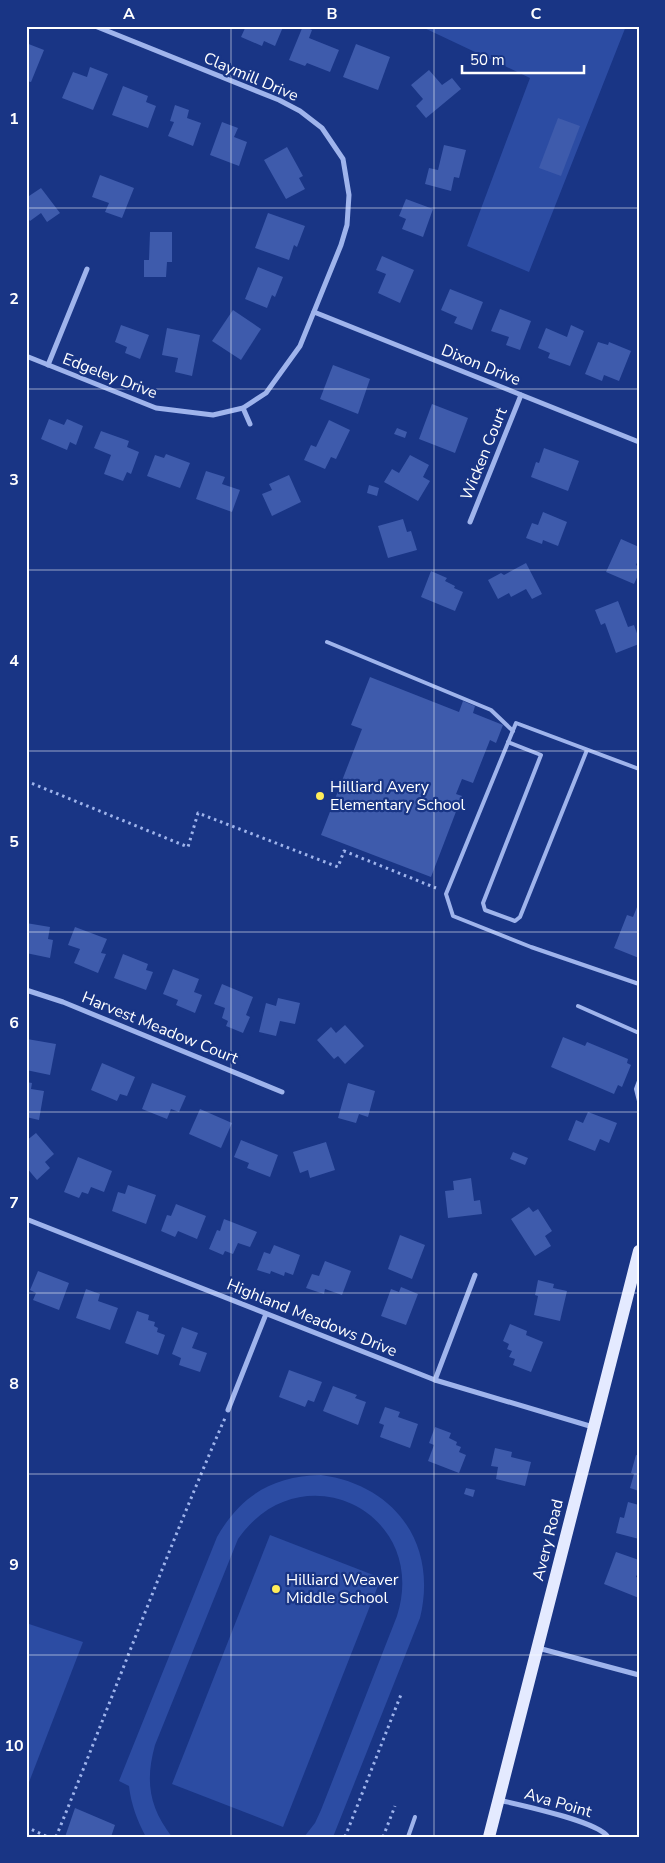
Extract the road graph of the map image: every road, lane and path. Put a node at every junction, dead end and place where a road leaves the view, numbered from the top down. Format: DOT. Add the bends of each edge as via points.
graph roads {
  1 [pos="95,26"];
  2 [pos="87,268"];
  3 [pos="314,312"];
  4 [pos="26,356"];
  5 [pos="48,365"];
  6 [pos="521,395"];
  7 [pos="243,408"];
  8 [pos="250,424"];
  9 [pos="639,442"];
  10 [pos="470,522"];
  11 [pos="327,642"];
  12 [pos="513,731"];
  13 [pos="508,742"];
  14 [pos="587,750"];
  15 [pos="639,769"];
  16 [pos="26,781"];
  17 [pos="436,888"];
  18 [pos="639,984"];
  19 [pos="26,990"];
  20 [pos="578,1006"];
  21 [pos="639,1033"];
  22 [pos="639,1081"];
  23 [pos="282,1092"];
  24 [pos="639,1101"];
  25 [pos="26,1219"];
  26 [pos="639,1251"];
  27 [pos="475,1275"];
  28 [pos="266,1314"];
  29 [pos="435,1380"];
  30 [pos="228,1410"];
  31 [pos="593,1428"];
  32 [pos="538,1648"];
  33 [pos="639,1675"];
  34 [pos="402,1692"];
  35 [pos="499,1800"];
  36 [pos="395,1806"];
  37 [pos="416,1817"];
  38 [pos="26,1827"];
  39 [pos="48,1837"];
  40 [pos="56,1837"];
  41 [pos="345,1837"];
  42 [pos="383,1837"];
  43 [pos="408,1837"];
  44 [pos="489,1837"];
  45 [pos="608,1837"];
  1 -- 3 [label="street, Claymill Drive" via="279,100 322,128 343,159 349,195 345,231"];
  2 -- 5 [label="street"];
  3 -- 6 [label="street, Dixon Drive"];
  3 -- 7 [label="street, Edgeley Drive" via="300,346 266,393"];
  4 -- 5 [label="street, Edgeley Drive"];
  5 -- 7 [label="street, Edgeley Drive" via="156,408 213,415"];
  6 -- 9 [label="street, Dixon Drive"];
  6 -- 10 [label="street, Wicken Court"];
  7 -- 8 [label="street"];
  11 -- 12 [label="lane" via="491,710"];
  12 -- 13 [label="lane"];
  12 -- 14 [label="lane" via="516,723"];
  13 -- 14 [label="lane" via="541,755 483,903 485,910 514,921 520,917"];
  13 -- 18 [label="lane" via="446,894 453,916"];
  14 -- 15 [label="lane"];
  16 -- 17 [label="path" via="188,847 198,813 338,867 344,851"];
  19 -- 23 [label="street, Harvest Meadow Court" via="63,1002"];
  20 -- 21 [label="lane"];
  22 -- 24 [label="lane" via="636,1089"];
  25 -- 28 [label="street, Highland Meadows Drive"];
  26 -- 31 [label="main road, Avery Road"];
  27 -- 29 [label="street"];
  28 -- 29 [label="street, Highland Meadows Drive"];
  28 -- 30 [label="street"];
  29 -- 31 [label="street, Highland Meadows Drive"];
  30 -- 40 [label="path"];
  31 -- 32 [label="main road, Avery Road"];
  32 -- 33 [label="street"];
  32 -- 35 [label="main road, Avery Road"];
  34 -- 41 [label="path"];
  35 -- 44 [label="main road, Avery Road"];
  35 -- 45 [label="street, Ava Point" via="590,1824"];
  36 -- 42 [label="path"];
  37 -- 43 [label="lane"];
  38 -- 39 [label="path"];
}
